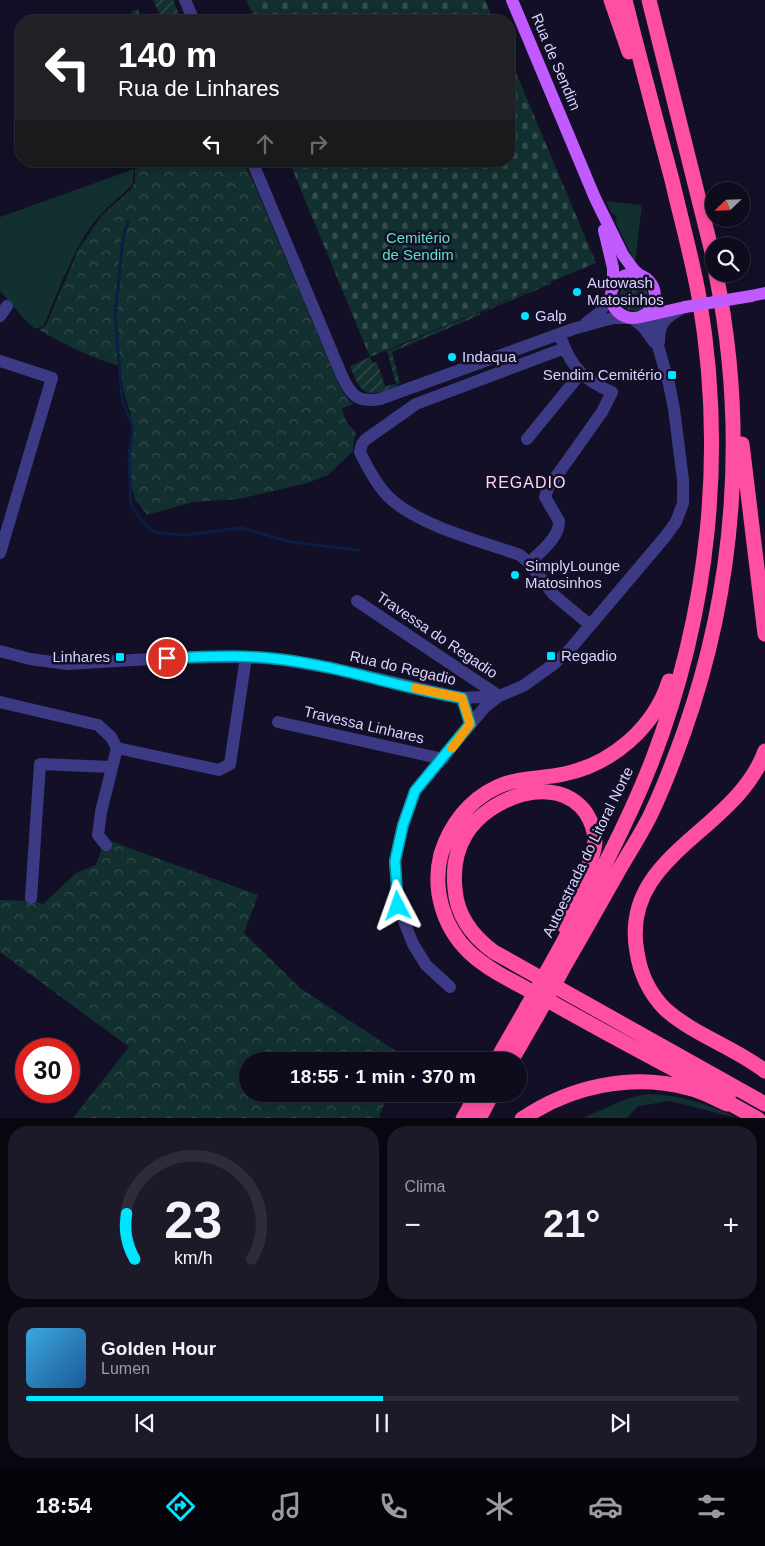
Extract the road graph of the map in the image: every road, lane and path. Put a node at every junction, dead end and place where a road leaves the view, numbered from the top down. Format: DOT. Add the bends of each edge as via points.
graph roads {
  1 [pos="185,0"];
  2 [pos="512,0"];
  3 [pos="611,0"];
  4 [pos="625,0"];
  5 [pos="649,0"];
  6 [pos="191,15"];
  7 [pos="255,167"];
  8 [pos="595,198"];
  9 [pos="678,203"];
  10 [pos="708,237"];
  11 [pos="641,276"];
  12 [pos="717,282"];
  13 [pos="654,290"];
  14 [pos="612,292"];
  15 [pos="765,294"];
  16 [pos="685,307"];
  17 [pos="640,315"];
  18 [pos="573,330"];
  19 [pos="560,334"];
  20 [pos="564,348"];
  21 [pos="660,354"];
  22 [pos="0,362"];
  23 [pos="581,373"];
  24 [pos="733,416"];
  25 [pos="527,439"];
  26 [pos="0,554"];
  27 [pos="530,563"];
  28 [pos="357,601"];
  29 [pos="590,625"];
  30 [pos="765,634"];
  31 [pos="0,651"];
  32 [pos="246,657"];
  33 [pos="683,664"];
  34 [pos="499,696"];
  35 [pos="462,698"];
  36 [pos="0,702"];
  37 [pos="278,722"];
  38 [pos="470,724"];
  39 [pos="117,748"];
  40 [pos="765,751"];
  41 [pos="443,759"];
  42 [pos="111,768"];
  43 [pos="106,845"];
  44 [pos="31,898"];
  45 [pos="563,941"];
  46 [pos="560,961"];
  47 [pos="450,987"];
  48 [pos="532,1011"];
  49 [pos="502,1052"];
  50 [pos="515,1052"];
  51 [pos="765,1071"];
  52 [pos="472,1102"];
  53 [pos="488,1102"];
  54 [pos="731,1104"];
  55 [pos="765,1104"];
  56 [pos="463,1118"];
  57 [pos="479,1118"];
  58 [pos="522,1118"];
  59 [pos="758,1118"];
  1 -- 6 [label="street"];
  2 -- 8 [label="main road, Rua de Sendim"];
  3 -- 9 [label="highway"];
  4 -- 9 [label="highway, Autoestrada do Litoral Norte"];
  5 -- 10 [label="highway"];
  7 -- 19 [label="street" via="342,376 348,389 358,398 380,399"];
  8 -- 11 [label="main road, Rua de Sendim" via="623,255"];
  8 -- 14 [label="main road, Rua de Sendim" via="611,255"];
  9 -- 33 [label="highway, Autoestrada do Litoral Norte" via="702,318 712,442 704,563"];
  11 -- 13 [label="main road"];
  11 -- 14 [label="main road" via="622,278"];
  12 -- 24 [label="highway, Autoestrada do Litoral Norte" via="726,330"];
  13 -- 16 [label="main road" via="664,302"];
  13 -- 17 [label="main road" via="655,296"];
  14 -- 17 [label="main road" via="612,302 618,312"];
  14 -- 18 [label="street" via="594,318"];
  15 -- 16 [label="main road, bridge"];
  16 -- 17 [label="main road"];
  16 -- 21 [label="street, Rua do Regadio" via="662,325"];
  17 -- 18 [label="street" via="613,318"];
  17 -- 21 [label="street, Rua do Regadio"];
  17 -- 21 [label="street, Rua do Regadio"];
  18 -- 19 [label="street"];
  19 -- 20 [label="street"];
  20 -- 23 [label="street"];
  20 -- 27 [label="street" via="416,404 365,440 360,448 364,461 380,486 401,507 421,520 520,555"];
  21 -- 29 [label="street, Rua do Regadio" via="674,409 683,503 676,522 665,537"];
  22 -- 26 [label="street" via="52,378"];
  23 -- 25 [label="street"];
  23 -- 27 [label="street" via="612,392 602,412 548,488 545,497 559,525 550,541"];
  24 -- 30 [label="highway" via="741,437"];
  24 -- 46 [label="highway, Autoestrada do Litoral Norte" via="732,495 726,564 711,645 696,698 650,816"];
  27 -- 29 [label="street" via="554,595"];
  28 -- 34 [label="street, Travessa do Regadio"];
  29 -- 34 [label="street, Rua do Regadio" via="554,664 523,686"];
  31 -- 32 [label="street, Rua do Regadio" via="67,664"];
  32 -- 35 [label="street, Rua do Regadio" via="332,668"];
  32 -- 39 [label="street" via="230,764 219,770"];
  33 -- 45 [label="highway, Autoestrada do Litoral Norte" via="652,761 635,801"];
  33 -- 54 [label="highway" via="673,666 662,698 643,727 612,754 572,772 504,784 468,808 454,824 445,843 439,870 439,895 452,929 462,945 478,959 577,1017 728,1098"];
  34 -- 35 [label="street, Rua do Regadio"];
  34 -- 38 [label="street"];
  35 -- 38 [label="street"];
  36 -- 39 [label="street" via="98,725"];
  37 -- 41 [label="street, Travessa Linhares"];
  38 -- 41 [label="street"];
  39 -- 42 [label="street"];
  40 -- 51 [label="highway" via="755,773 737,798 662,866 651,880 638,908 635,934 638,961 645,980 665,1008"];
  41 -- 47 [label="street" via="415,791 395,861 398,906 413,944 426,964"];
  42 -- 43 [label="street" via="98,834"];
  42 -- 44 [label="street" via="40,764"];
  45 -- 46 [label="highway, Autoestrada do Litoral Norte"];
  45 -- 55 [label="highway" via="570,902 594,849 593,829 584,810 570,797 543,791 524,794 504,801 483,815 466,834 459,849 454,871 456,896 461,915 472,932 494,952"];
  46 -- 48 [label="highway, Autoestrada do Litoral Norte, bridge"];
  48 -- 49 [label="highway, Autoestrada do Litoral Norte"];
  48 -- 50 [label="highway, Autoestrada do Litoral Norte"];
  52 -- 56 [label="highway"];
  53 -- 57 [label="highway"];
  54 -- 58 [label="highway" via="677,1086 623,1083 569,1094"];
  54 -- 59 [label="highway"];
}
